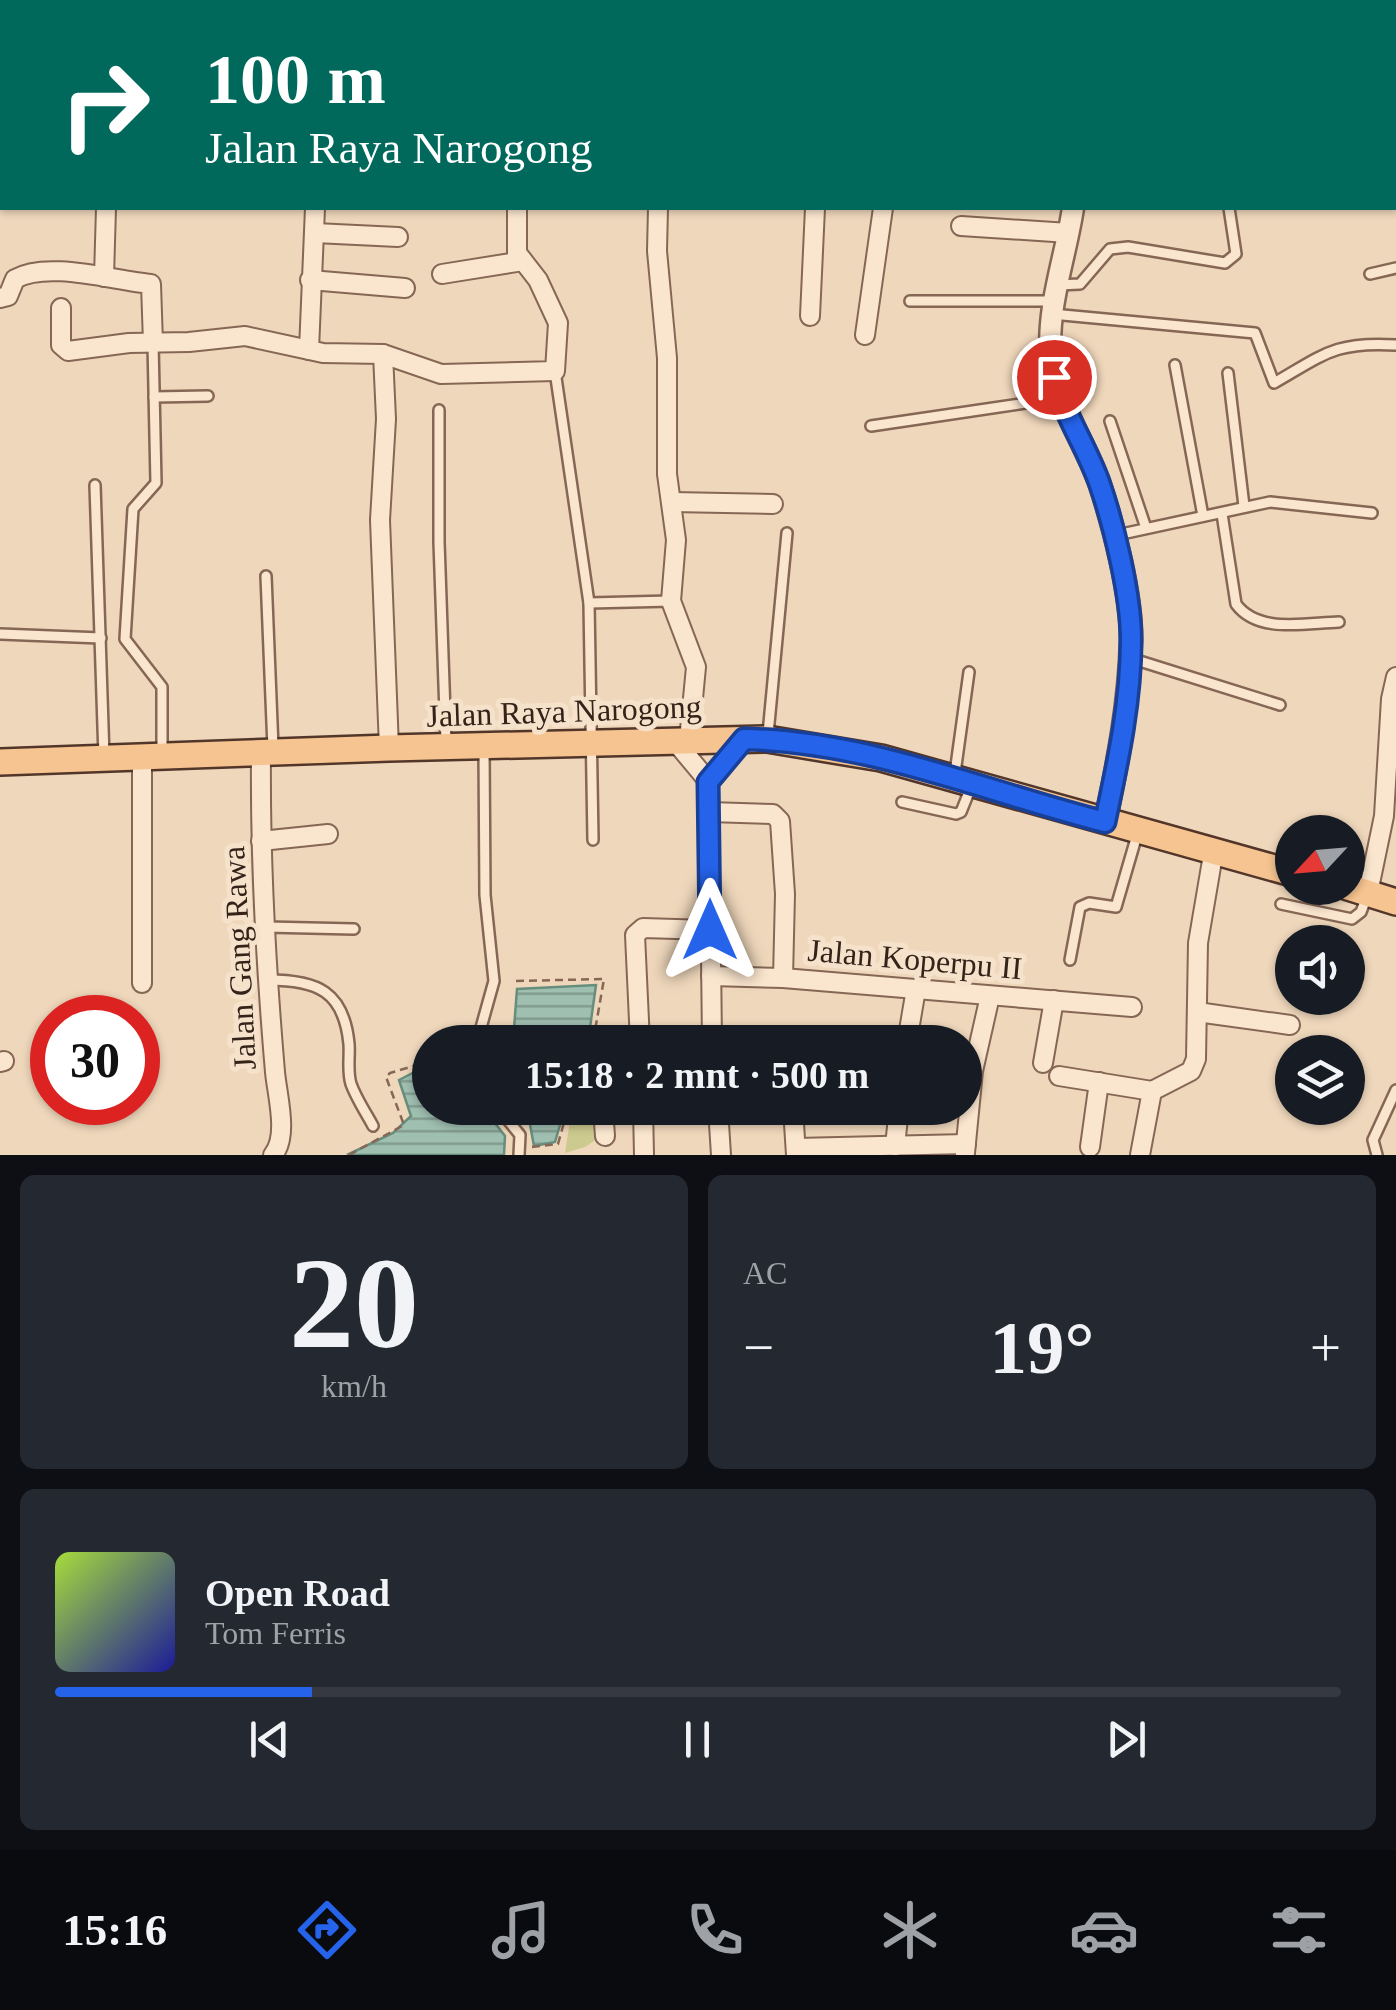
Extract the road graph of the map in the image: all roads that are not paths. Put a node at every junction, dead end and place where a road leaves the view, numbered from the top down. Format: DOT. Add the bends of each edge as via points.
graph roads {
  1 [pos="106,210"];
  2 [pos="315,210"];
  3 [pos="517,210"];
  4 [pos="658,210"];
  5 [pos="815,210"];
  6 [pos="883,210"];
  7 [pos="1073,210"];
  8 [pos="1229,210"];
  9 [pos="961,226"];
  10 [pos="1069,232"];
  11 [pos="315,233"];
  12 [pos="398,237"];
  13 [pos="523,261"];
  14 [pos="1396,268"];
  15 [pos="442,274"];
  16 [pos="1370,274"];
  17 [pos="104,277"];
  18 [pos="310,280"];
  19 [pos="405,288"];
  20 [pos="0,298"];
  21 [pos="1055,300"];
  22 [pos="910,301"];
  23 [pos="61,308"];
  24 [pos="810,316"];
  25 [pos="865,335"];
  26 [pos="153,342"];
  27 [pos="1396,345"];
  28 [pos="309,350"];
  29 [pos="383,354"];
  30 [pos="1175,365"];
  31 [pos="556,371"];
  32 [pos="1228,373"];
  33 [pos="208,396"];
  34 [pos="154,398"];
  35 [pos="1060,398"];
  36 [pos="439,410"];
  37 [pos="1110,422"];
  38 [pos="871,426"];
  39 [pos="95,485"];
  40 [pos="672,502"];
  41 [pos="773,504"];
  42 [pos="1244,506"];
  43 [pos="1372,513"];
  44 [pos="1222,514"];
  45 [pos="1203,516"];
  46 [pos="1146,528"];
  47 [pos="787,533"];
  48 [pos="1115,536"];
  49 [pos="266,576"];
  50 [pos="670,602"];
  51 [pos="589,603"];
  52 [pos="1338,622"];
  53 [pos="0,634"];
  54 [pos="101,638"];
  55 [pos="1129,658"];
  56 [pos="969,672"];
  57 [pos="1396,677"];
  58 [pos="1280,705"];
  59 [pos="756,739"];
  60 [pos="682,740"];
  61 [pos="590,744"];
  62 [pos="484,746"];
  63 [pos="390,748"];
  64 [pos="446,748"];
  65 [pos="267,755"];
  66 [pos="152,757"];
  67 [pos="104,758"];
  68 [pos="0,762"];
  69 [pos="963,780"];
  70 [pos="708,782"];
  71 [pos="902,802"];
  72 [pos="709,812"];
  73 [pos="1105,822"];
  74 [pos="1138,830"];
  75 [pos="328,834"];
  76 [pos="594,840"];
  77 [pos="261,842"];
  78 [pos="1214,850"];
  79 [pos="1275,867"];
  80 [pos="1365,870"];
  81 [pos="1365,892"];
  82 [pos="1396,902"];
  83 [pos="1285,905"];
  84 [pos="1361,905"];
  85 [pos="266,928"];
  86 [pos="354,930"];
  87 [pos="710,930"];
  88 [pos="1070,960"];
  89 [pos="711,976"];
  90 [pos="784,978"];
  91 [pos="268,980"];
  92 [pos="142,984"];
  93 [pos="916,988"];
  94 [pos="990,996"];
  95 [pos="1054,1000"];
  96 [pos="1132,1007"];
  97 [pos="1197,1012"];
  98 [pos="482,1025"];
  99 [pos="639,1025"];
  100 [pos="712,1025"];
  101 [pos="910,1025"];
  102 [pos="1290,1025"];
  103 [pos="1043,1063"];
  104 [pos="1059,1076"];
  105 [pos="1099,1082"];
  106 [pos="1396,1090"];
  107 [pos="1152,1091"];
  108 [pos="513,1125"];
  109 [pos="604,1125"];
  110 [pos="643,1125"];
  111 [pos="719,1125"];
  112 [pos="794,1125"];
  113 [pos="897,1125"];
  114 [pos="372,1126"];
  115 [pos="605,1136"];
  116 [pos="894,1146"];
  117 [pos="1090,1147"];
  118 [pos="965,1150"];
  119 [pos="796,1152"];
  120 [pos="274,1155"];
  121 [pos="520,1155"];
  122 [pos="644,1155"];
  123 [pos="721,1155"];
  124 [pos="1140,1155"];
  125 [pos="1377,1155"];
  1 -- 17 [label="street"];
  2 -- 11 [label="street"];
  3 -- 13 [label="street"];
  4 -- 40 [label="street"];
  5 -- 24 [label="street"];
  6 -- 25 [label="street"];
  7 -- 10 [label="street"];
  8 -- 21 [label="lane" via="1236,254 1225,263 1110,249 1080,284"];
  9 -- 10 [label="street"];
  10 -- 21 [label="street"];
  11 -- 12 [label="street"];
  11 -- 18 [label="street"];
  13 -- 15 [label="street"];
  13 -- 31 [label="street" via="558,323"];
  14 -- 16 [label="lane"];
  17 -- 20 [label="street" via="28,273"];
  17 -- 26 [label="street" via="151,284"];
  18 -- 19 [label="street"];
  18 -- 28 [label="street"];
  21 -- 22 [label="lane"];
  21 -- 27 [label="lane" via="1255,333 1274,384 1348,344"];
  21 -- 35 [label="street" via="1050,356"];
  23 -- 26 [label="street" via="66,351"];
  26 -- 28 [label="street" via="245,336"];
  26 -- 34 [label="lane"];
  28 -- 29 [label="street"];
  29 -- 31 [label="street" via="455,376"];
  29 -- 63 [label="street" via="380,520"];
  30 -- 45 [label="lane"];
  31 -- 51 [label="lane"];
  32 -- 42 [label="lane"];
  33 -- 34 [label="lane"];
  34 -- 66 [label="lane" via="156,483 133,509 124,638 162,687"];
  35 -- 38 [label="lane"];
  35 -- 48 [label="street" via="1099,482"];
  36 -- 64 [label="lane"];
  37 -- 46 [label="lane"];
  39 -- 54 [label="lane"];
  40 -- 41 [label="street"];
  40 -- 50 [label="street" via="676,559"];
  42 -- 43 [label="lane" via="1270,502"];
  42 -- 44 [label="lane"];
  44 -- 45 [label="lane"];
  44 -- 52 [label="lane" via="1243,614 1258,622"];
  45 -- 46 [label="lane"];
  46 -- 48 [label="lane"];
  47 -- 59 [label="lane"];
  48 -- 55 [label="street"];
  49 -- 65 [label="lane"];
  50 -- 51 [label="lane"];
  50 -- 60 [label="street" via="696,667"];
  51 -- 61 [label="lane"];
  53 -- 54 [label="lane"];
  54 -- 67 [label="lane"];
  55 -- 58 [label="lane"];
  55 -- 73 [label="street" via="1124,735"];
  56 -- 69 [label="lane"];
  57 -- 80 [label="street" via="1384,816"];
  59 -- 60 [label="main road, Jalan Raya Narogong"];
  59 -- 69 [label="main road, Jalan Raya Narogong" via="882,758"];
  59 -- 70 [label="street"];
  60 -- 61 [label="main road, Jalan Raya Narogong"];
  60 -- 70 [label="street"];
  61 -- 62 [label="main road, Jalan Raya Narogong"];
  61 -- 76 [label="lane"];
  62 -- 64 [label="main road, Jalan Raya Narogong"];
  62 -- 98 [label="lane" via="485,895 494,980"];
  63 -- 64 [label="main road, Jalan Raya Narogong"];
  63 -- 65 [label="main road, Jalan Raya Narogong"];
  65 -- 66 [label="main road, Jalan Raya Narogong"];
  65 -- 77 [label="street, Jalan Gang Rawa"];
  66 -- 67 [label="main road, Jalan Raya Narogong"];
  66 -- 92 [label="street"];
  67 -- 68 [label="main road, Jalan Raya Narogong"];
  69 -- 71 [label="lane" via="956,814"];
  69 -- 73 [label="main road, Jalan Raya Narogong"];
  70 -- 72 [label="street"];
  72 -- 87 [label="street"];
  72 -- 90 [label="street" via="773,814 780,821"];
  73 -- 74 [label="main road, Jalan Raya Narogong"];
  74 -- 78 [label="main road, Jalan Raya Narogong"];
  74 -- 88 [label="lane" via="1118,903 1080,907"];
  75 -- 77 [label="street"];
  77 -- 85 [label="street, Jalan Gang Rawa"];
  78 -- 79 [label="main road, Jalan Raya Narogong"];
  78 -- 97 [label="street" via="1198,943"];
  81 -- 82 [label="main road"];
  83 -- 84 [label="lane" via="1352,920"];
  85 -- 86 [label="lane"];
  85 -- 91 [label="street, Jalan Gang Rawa"];
  87 -- 89 [label="street"];
  87 -- 99 [label="street" via="643,928 635,935"];
  89 -- 90 [label="street, Jalan Koperpu II"];
  89 -- 100 [label="street"];
  90 -- 93 [label="street, Jalan Koperpu II"];
  91 -- 114 [label="lane" via="317,986 337,1002 351,1083"];
  91 -- 120 [label="street, Jalan Gang Rawa" via="280,1121"];
  93 -- 94 [label="street, Jalan Koperpu II"];
  93 -- 101 [label="street"];
  94 -- 95 [label="street, Jalan Koperpu II"];
  94 -- 118 [label="street"];
  95 -- 96 [label="street, Jalan Koperpu II"];
  95 -- 103 [label="street, Jalan Koperpu II"];
  97 -- 102 [label="street"];
  97 -- 107 [label="street" via="1191,1072"];
  104 -- 105 [label="street"];
  105 -- 107 [label="street"];
  105 -- 117 [label="street"];
  106 -- 125 [label="lane" via="1373,1140"];
  107 -- 124 [label="street"];
  108 -- 121 [label="lane" via="522,1142"];
  109 -- 115 [label="street"];
  110 -- 122 [label="street"];
  111 -- 123 [label="street"];
  112 -- 119 [label="street"];
  113 -- 116 [label="street"];
  116 -- 118 [label="street"];
  116 -- 119 [label="street"];
}
